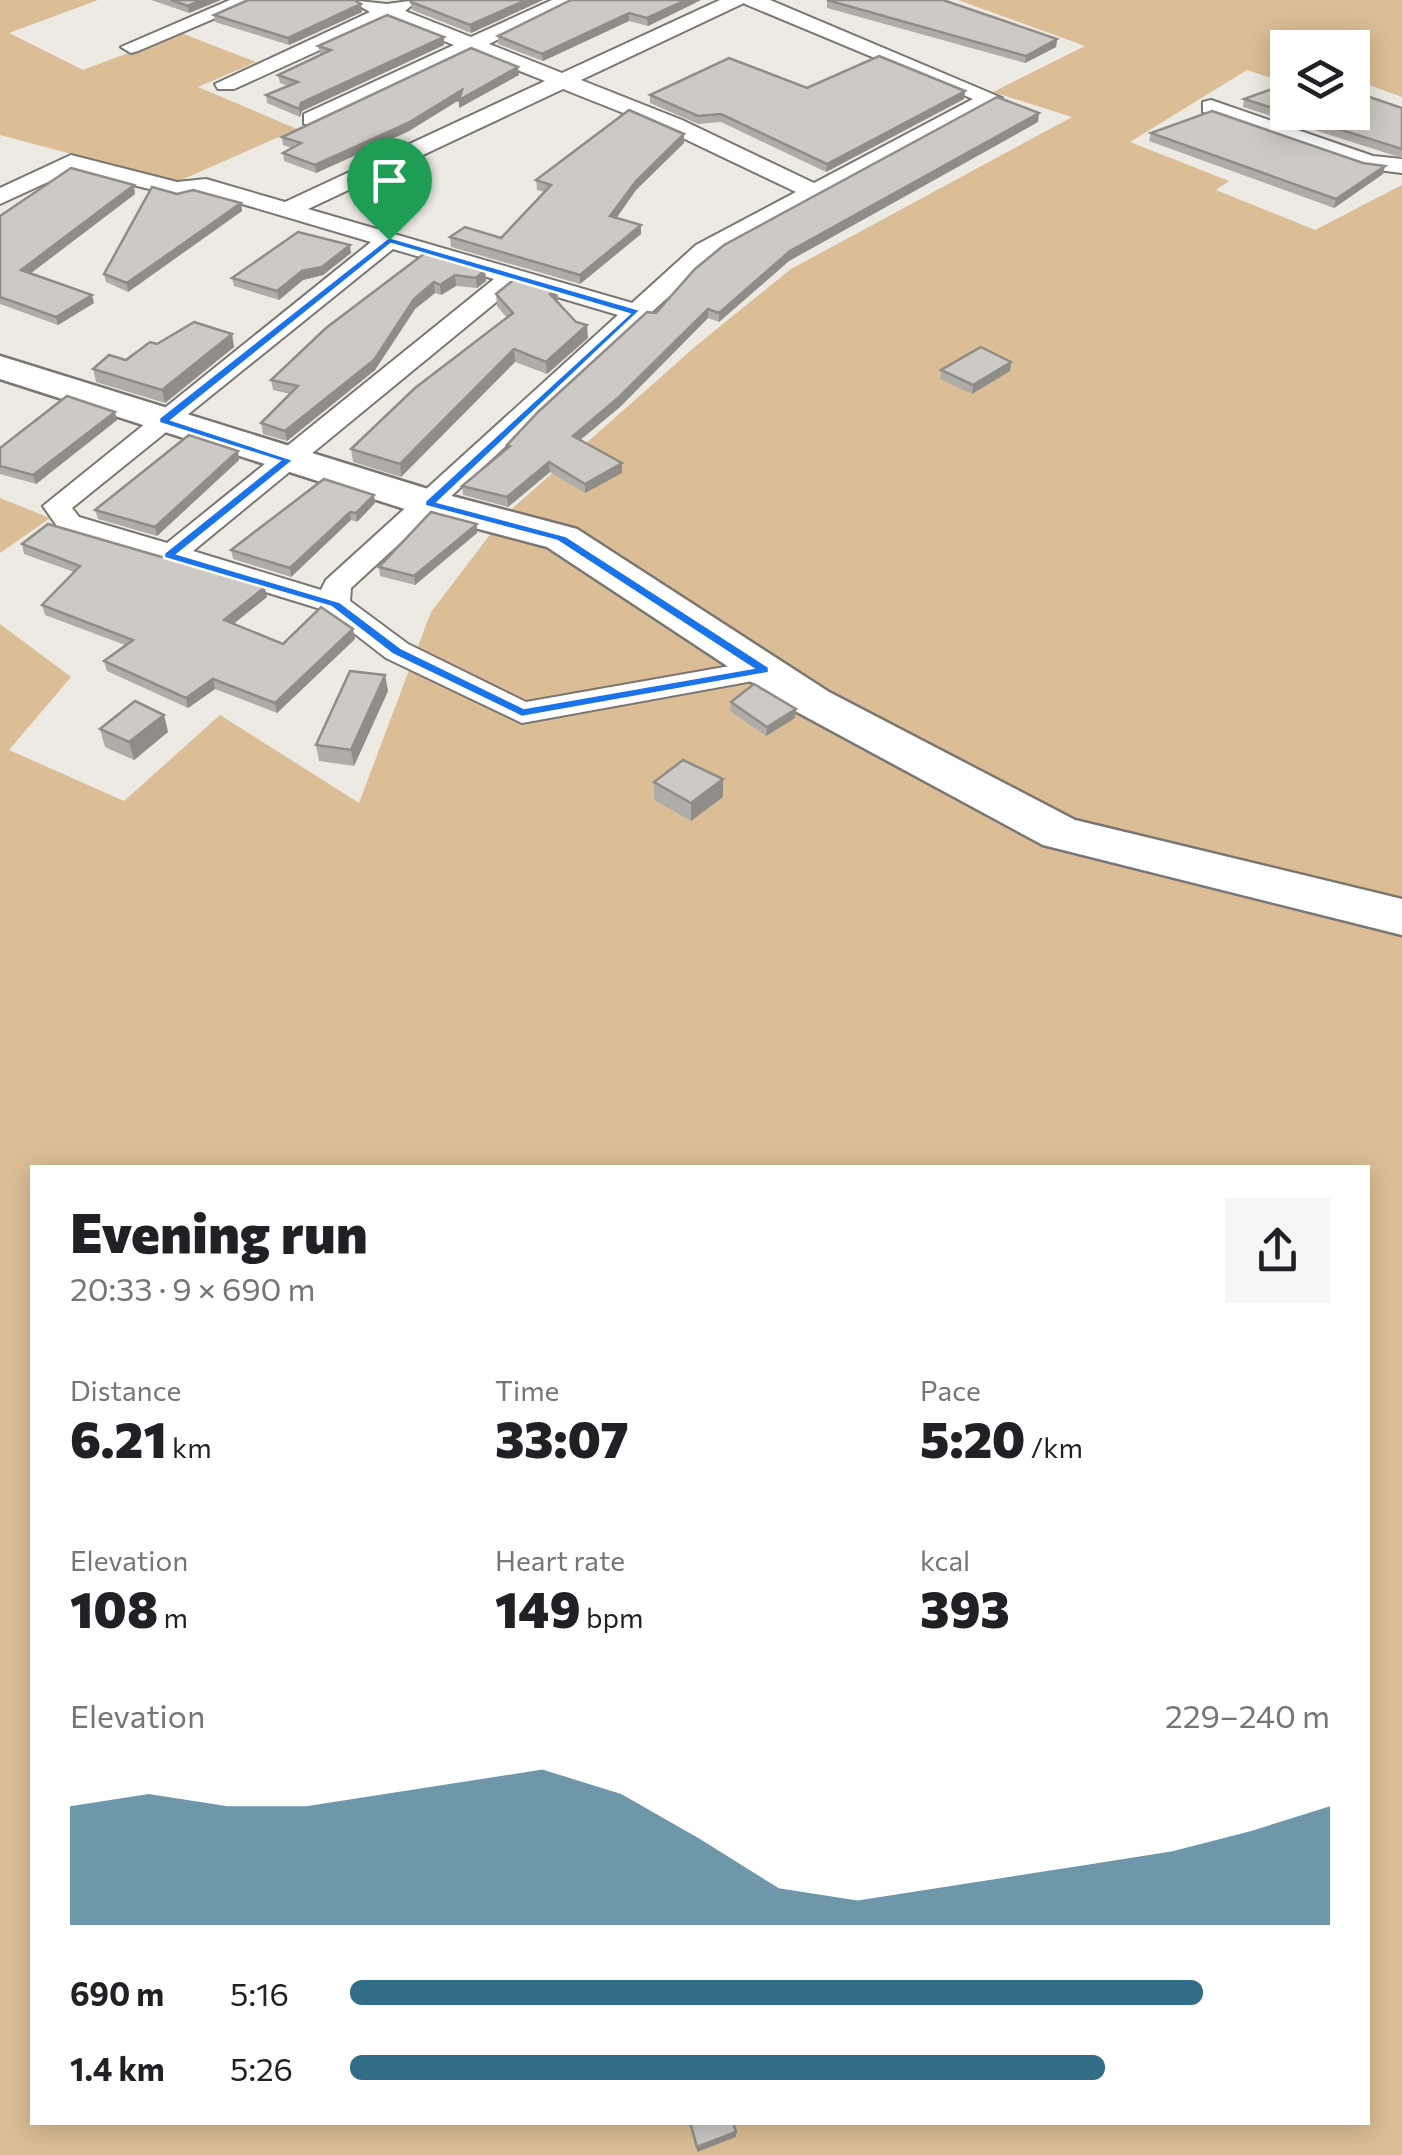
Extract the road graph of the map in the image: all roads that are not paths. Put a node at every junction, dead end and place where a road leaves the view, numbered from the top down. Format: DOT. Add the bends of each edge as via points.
graph roads {
  1 [pos="248,0"];
  2 [pos="359,0"];
  3 [pos="413,0"];
  4 [pos="568,0"];
  5 [pos="736,0"];
  6 [pos="752,0"];
  7 [pos="388,11"];
  8 [pos="472,45"];
  9 [pos="130,47"];
  10 [pos="563,81"];
  11 [pos="226,84"];
  12 [pos="1211,108"];
  13 [pos="312,119"];
  14 [pos="1402,166"];
  15 [pos="815,192"];
  16 [pos="0,197"];
  17 [pos="286,210"];
  18 [pos="389,240"];
  19 [pos="513,276"];
  20 [pos="637,313"];
  21 [pos="0,367"];
  22 [pos="164,421"];
  23 [pos="288,460"];
  24 [pos="430,504"];
  25 [pos="169,556"];
  26 [pos="335,604"];
  27 [pos="764,670"];
  28 [pos="1402,917"];
  1 -- 9 [label="street"];
  2 -- 7 [label="street"];
  3 -- 7 [label="street"];
  4 -- 8 [label="street"];
  5 -- 10 [label="street"];
  6 -- 15 [label="street" via="991,98"];
  7 -- 8 [label="street"];
  7 -- 11 [label="street"];
  8 -- 10 [label="street"];
  8 -- 13 [label="street"];
  10 -- 15 [label="street" via="674,124"];
  10 -- 17 [label="street"];
  12 -- 14 [label="street" via="1370,163"];
  15 -- 20 [label="street" via="705,250"];
  16 -- 17 [label="street" via="71,162 177,189 206,186"];
  17 -- 18 [label="street"];
  18 -- 19 [label="street"];
  18 -- 22 [label="street"];
  19 -- 20 [label="street"];
  19 -- 23 [label="street"];
  20 -- 24 [label="street"];
  21 -- 22 [label="street"];
  22 -- 23 [label="street"];
  22 -- 25 [label="street" via="57,506 69,522"];
  23 -- 24 [label="street"];
  23 -- 25 [label="street"];
  24 -- 26 [label="street" via="336,586"];
  24 -- 27 [label="street" via="562,538"];
  25 -- 26 [label="street"];
  26 -- 27 [label="street" via="396,651 522,713"];
  27 -- 28 [label="street" via="1060,833"];
}
